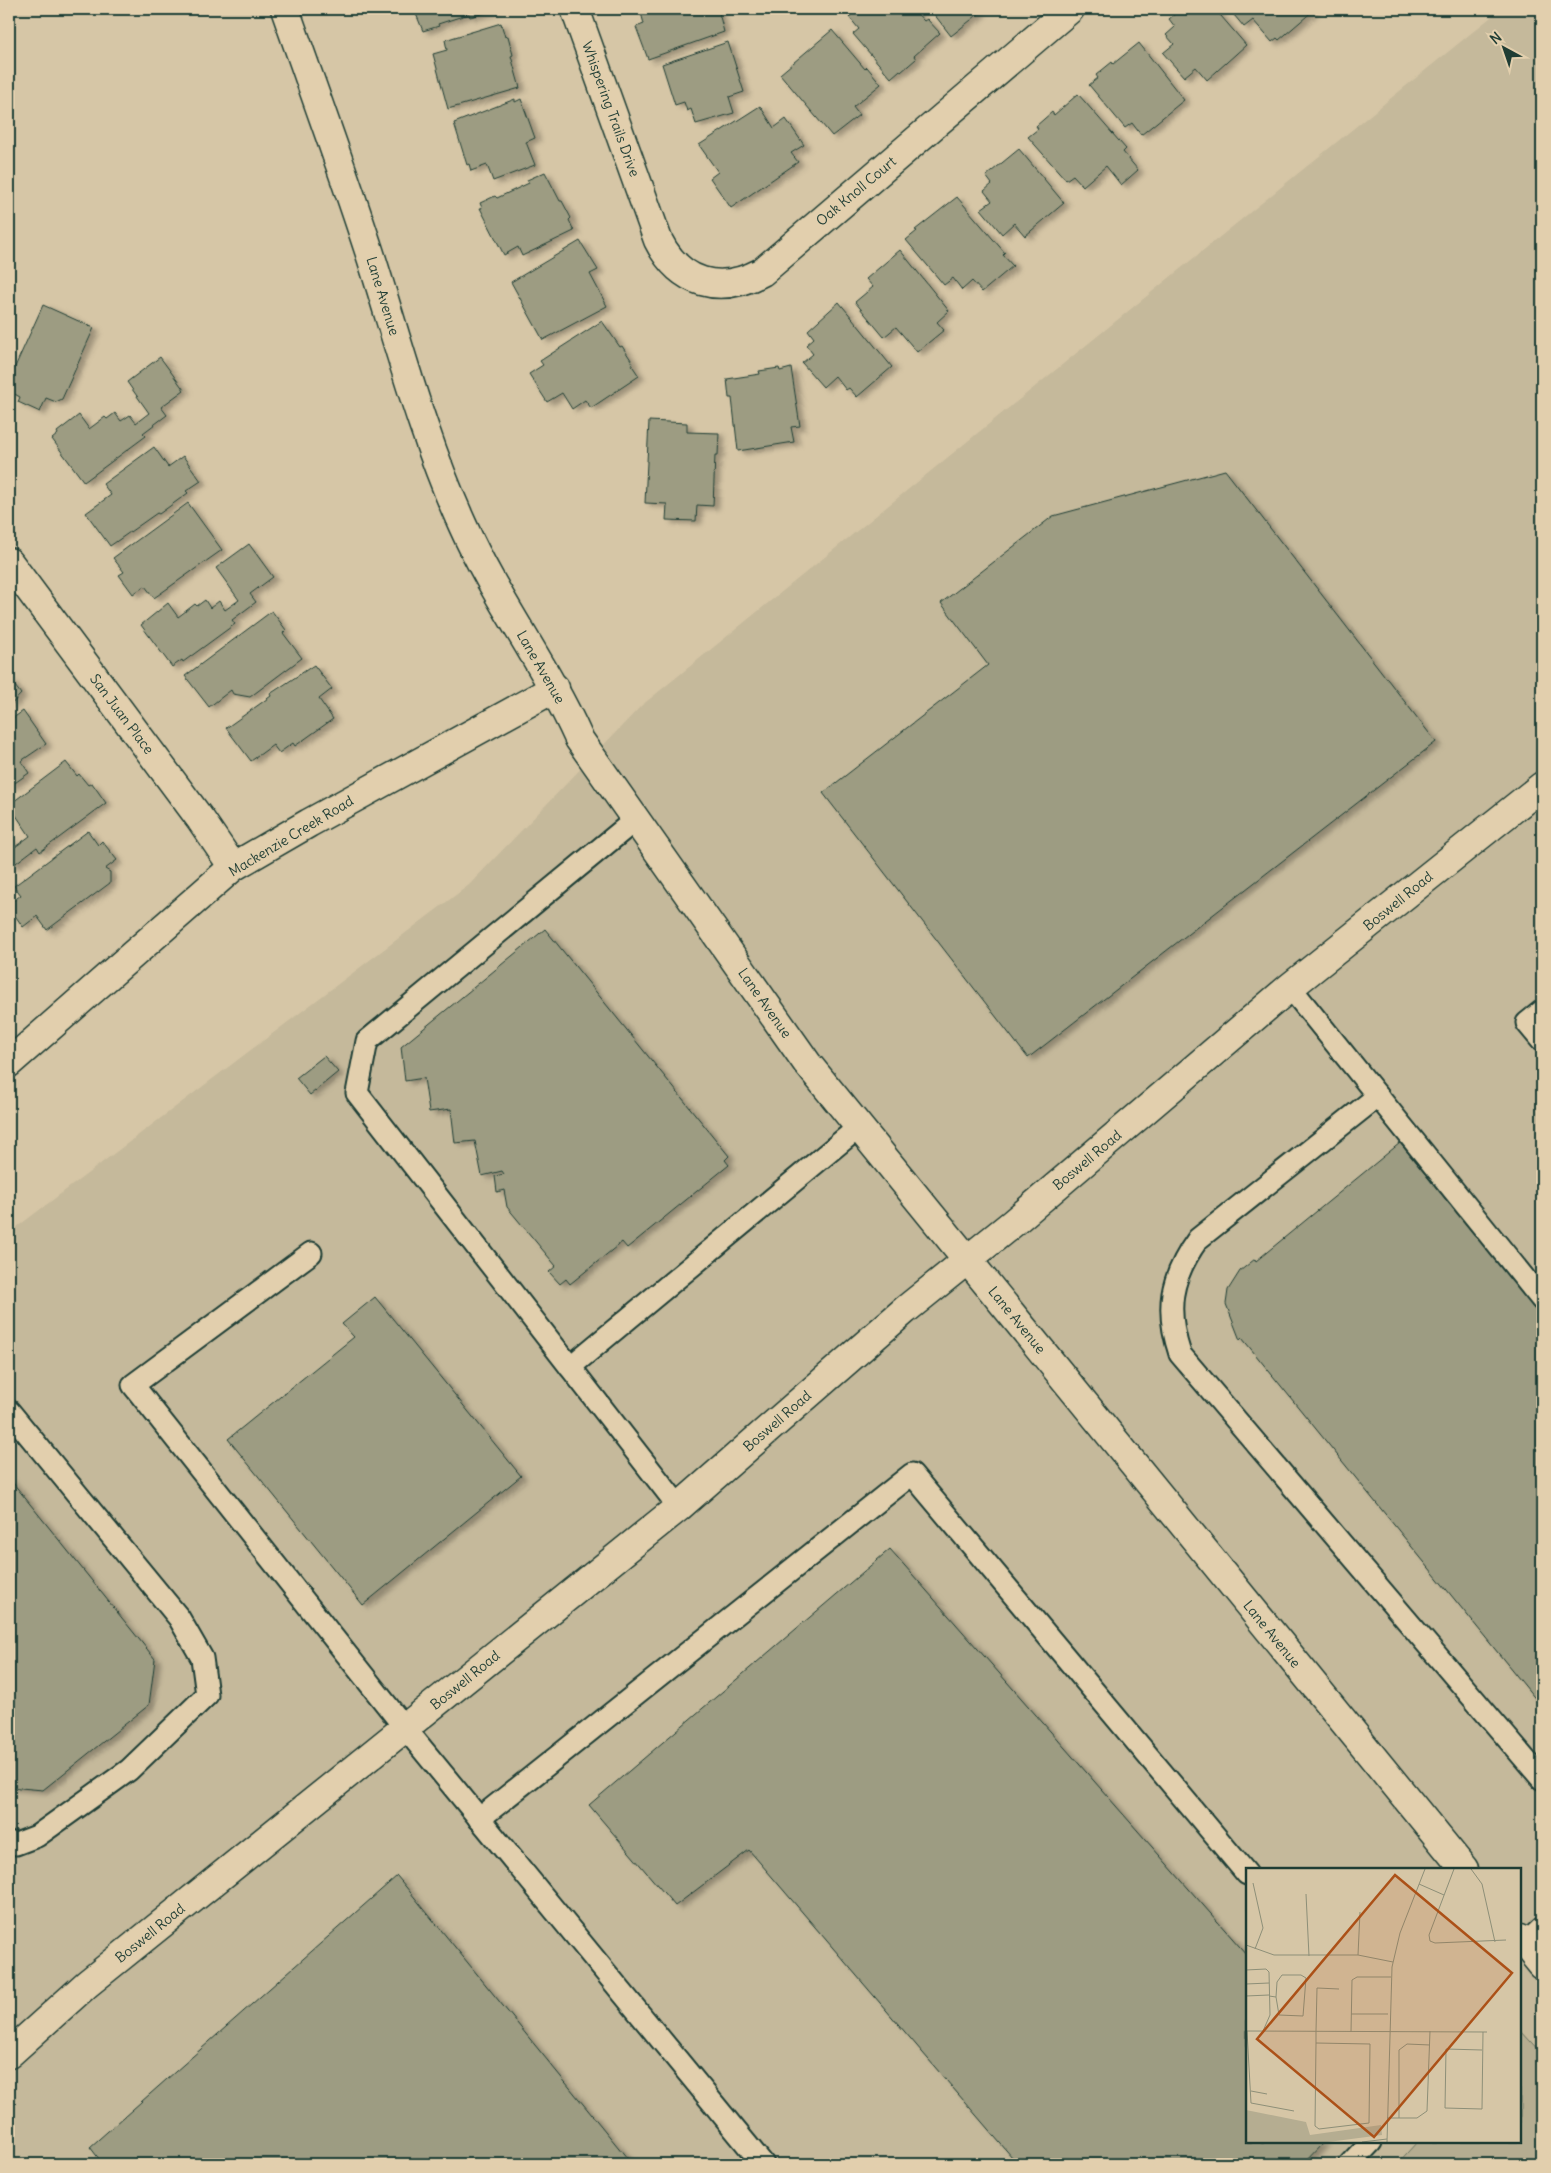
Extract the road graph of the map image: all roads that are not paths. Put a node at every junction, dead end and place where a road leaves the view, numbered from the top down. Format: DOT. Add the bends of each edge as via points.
graph roads {
  1 [pos="285,9"];
  2 [pos="575,9"];
  3 [pos="1070,9"];
  4 [pos="648,209"];
  5 [pos="9,562"];
  6 [pos="555,688"];
  7 [pos="1542,786"];
  8 [pos="635,820"];
  9 [pos="234,867"];
  10 [pos="1290,987"];
  11 [pos="1542,1011"];
  12 [pos="1542,1041"];
  13 [pos="9,1063"];
  14 [pos="1378,1096"];
  15 [pos="859,1127"];
  16 [pos="311,1253"];
  17 [pos="967,1260"];
  18 [pos="1542,1300"];
  19 [pos="570,1367"];
  20 [pos="9,1411"];
  21 [pos="679,1507"];
  22 [pos="405,1728"];
  23 [pos="1542,1779"];
  24 [pos="479,1819"];
  25 [pos="11,1846"];
  26 [pos="1463,1868"];
  27 [pos="1246,1873"];
  28 [pos="1529,1937"];
  29 [pos="1542,1965"];
  30 [pos="9,2054"];
  31 [pos="1370,2143"];
  32 [pos="762,2164"];
  33 [pos="1350,2164"];
  1 -- 6 [label="street, Lane Avenue" via="372,258 421,419 463,527"];
  2 -- 4 [label="street, Whispering Trails Drive"];
  3 -- 4 [label="street, Oak Knoll Court" via="762,272 749,279 719,284 689,276 676,267 658,240"];
  5 -- 9 [label="street, San Juan Place"];
  6 -- 8 [label="street, Lane Avenue" via="578,738"];
  6 -- 9 [label="street, Mackenzie Creek Road"];
  7 -- 10 [label="street, Boswell Road"];
  8 -- 15 [label="street, Lane Avenue" via="807,1063"];
  8 -- 19 [label="lane" via="367,1041 357,1093"];
  9 -- 13 [label="street, Mackenzie Creek Road"];
  10 -- 14 [label="lane"];
  10 -- 17 [label="street, Boswell Road"];
  11 -- 12 [label="lane" via="1527,1023"];
  14 -- 18 [label="lane"];
  14 -- 23 [label="lane" via="1198,1239 1177,1274 1171,1314 1174,1335 1180,1354"];
  15 -- 17 [label="street, Lane Avenue"];
  15 -- 19 [label="lane"];
  16 -- 22 [label="lane" via="133,1385"];
  17 -- 21 [label="street, Boswell Road"];
  17 -- 26 [label="street, Lane Avenue"];
  19 -- 21 [label="lane"];
  20 -- 25 [label="lane" via="179,1618 202,1658 207,1695 129,1770 37,1836"];
  21 -- 22 [label="street, Boswell Road"];
  22 -- 24 [label="lane"];
  22 -- 30 [label="street, Boswell Road" via="87,1984"];
  24 -- 27 [label="lane" via="912,1474"];
  24 -- 32 [label="lane"];
  28 -- 29 [label="street"];
  31 -- 33 [label="lane"];
}
